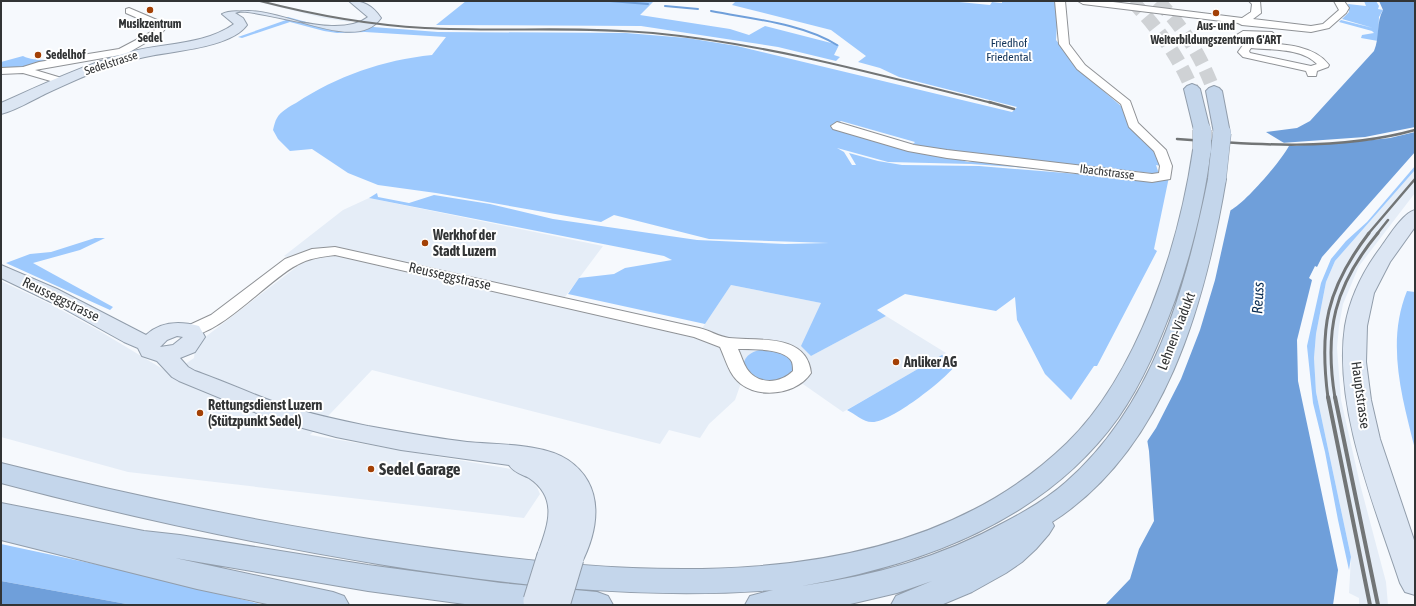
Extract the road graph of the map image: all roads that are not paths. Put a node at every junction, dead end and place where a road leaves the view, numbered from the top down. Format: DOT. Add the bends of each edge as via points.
graph roads {
  1 [pos="355,1"];
  2 [pos="1060,1"];
  3 [pos="1083,1"];
  4 [pos="1254,1"];
  5 [pos="1338,2"];
  6 [pos="129,11"];
  7 [pos="1242,22"];
  8 [pos="1290,28"];
  9 [pos="24,70"];
  10 [pos="1,71"];
  11 [pos="1312,71"];
  12 [pos="61,81"];
  13 [pos="1192,88"];
  14 [pos="1214,91"];
  15 [pos="1,109"];
  16 [pos="837,126"];
  17 [pos="1415,215"];
  18 [pos="1,271"];
  19 [pos="189,339"];
  20 [pos="727,343"];
  21 [pos="159,344"];
  22 [pos="203,380"];
  23 [pos="1,473"];
  24 [pos="1,502"];
  25 [pos="1052,509"];
  26 [pos="1,514"];
  27 [pos="1,528"];
  28 [pos="180,547"];
  29 [pos="1415,583"];
  30 [pos="541,604"];
  31 [pos="333,605"];
  32 [pos="596,605"];
  33 [pos="761,605"];
  34 [pos="907,605"];
  1 -- 12 [label="main road, Sedelstrasse" via="373,15 374,20 359,26 337,27 259,7 242,7 229,11 229,15 241,24 230,34 130,56"];
  2 -- 16 [label="street, Ibachstrasse" via="1064,44 1081,67 1126,103 1133,124 1160,150 1166,166 1165,176 1152,178 947,154 912,148"];
  3 -- 7 [label="street"];
  4 -- 7 [label="street" via="1257,3 1256,12"];
  5 -- 8 [label="street" via="1343,11 1322,28"];
  6 -- 9 [label="street" via="154,22 160,29 122,52 39,65"];
  7 -- 8 [label="street"];
  8 -- 11 [label="street" via="1290,31 1283,33 1243,34 1240,36 1248,45 1243,52"];
  9 -- 10 [label="street"];
  9 -- 12 [label="street"];
  12 -- 15 [label="main road, Sedelstrasse"];
  13 -- 23 [label="highway, bridge" via="1202,130 1202,150 1199,181 1188,229 1143,353 1122,392 1080,446 1031,489 1003,508 925,544 860,564 764,580 721,582 591,579 347,548 274,535 150,509"];
  14 -- 25 [label="highway, Lehnen-Viadukt, bridge" via="1222,133 1217,179 1200,259 1181,323 1140,411 1081,485"];
  17 -- 29 [label="main road, Hauptstrasse" via="1384,255 1369,282 1360,305 1354,350 1358,393 1367,436"];
  18 -- 21 [label="main road, Reusseggstrasse" via="58,296 120,329 130,337"];
  19 -- 20 [label="street, Reusseggstrasse" via="290,262 312,253 335,251 692,331"];
  19 -- 21 [label="main road" via="176,352"];
  19 -- 22 [label="main road, Reusseggstrasse" via="186,360"];
  21 -- 22 [label="main road, Reusseggstrasse" via="181,372"];
  22 -- 30 [label="main road, Reusseggstrasse, bridge" via="269,410 323,426 504,456 541,472 556,485 562,502 561,557"];
  24 -- 28 [label="highway" via="102,524"];
  25 -- 33 [label="highway" via="1002,539 918,574 873,588"];
  25 -- 34 [label="highway" via="1014,552 981,573"];
  26 -- 28 [label="highway" via="144,543"];
  27 -- 31 [label="highway" via="197,576"];
  28 -- 32 [label="highway" via="368,578 501,596"];
}
